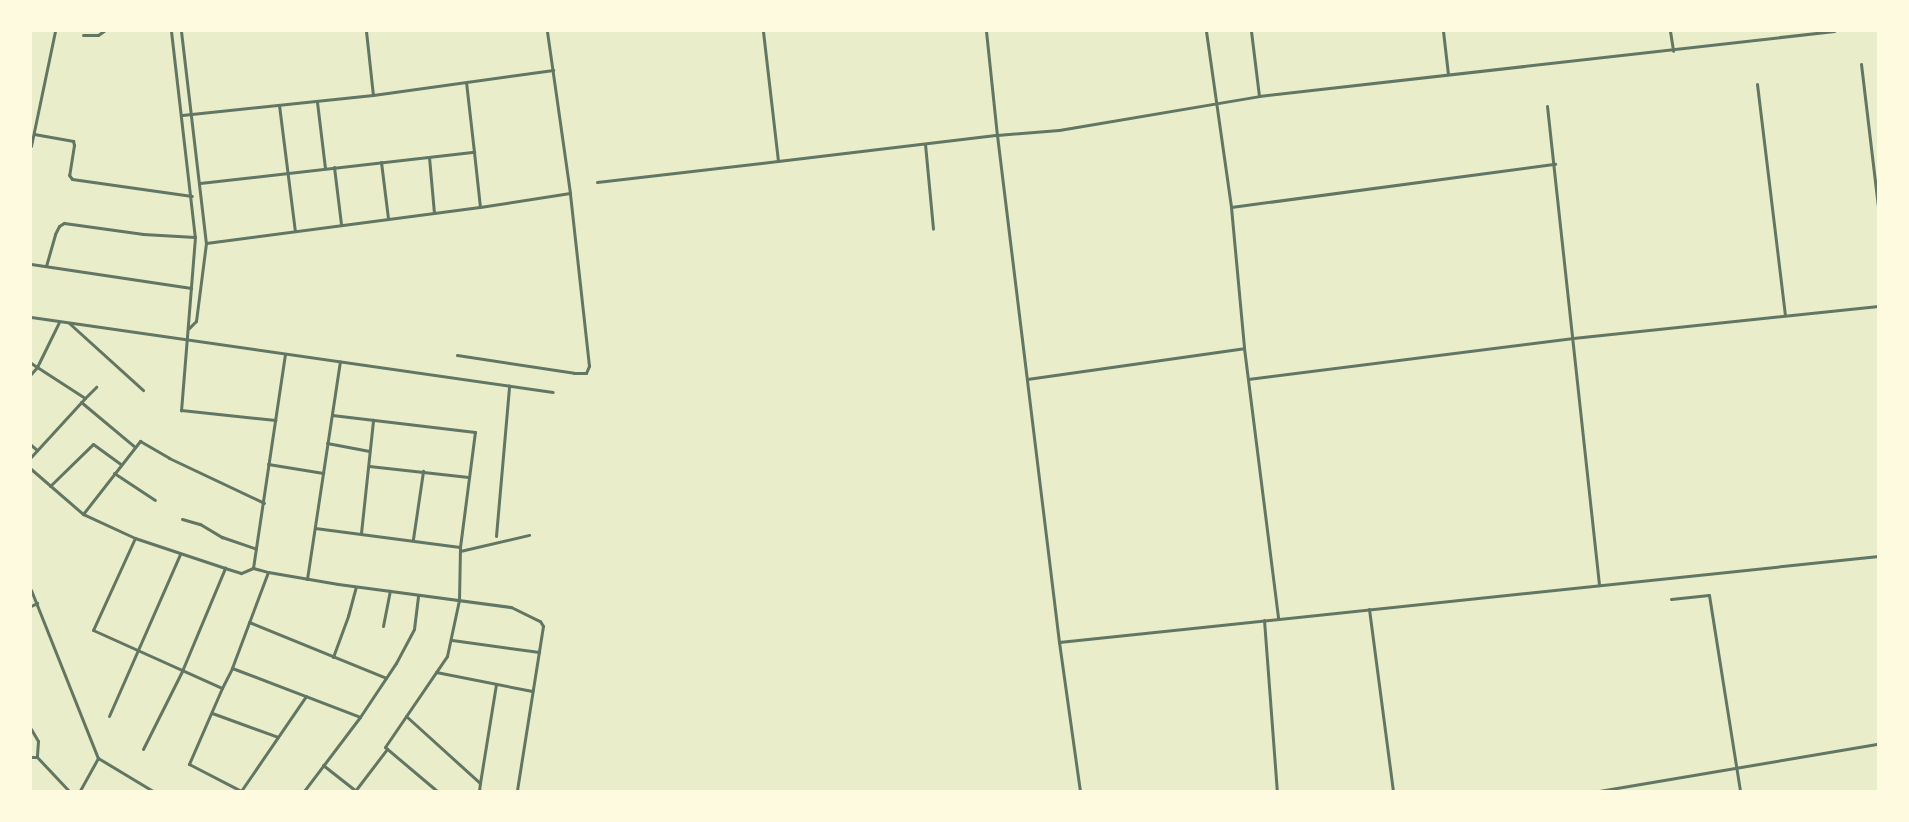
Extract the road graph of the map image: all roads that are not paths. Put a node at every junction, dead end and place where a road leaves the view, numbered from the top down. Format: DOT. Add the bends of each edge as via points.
graph roads {
  1 [pos="55,31"];
  2 [pos="104,31"];
  3 [pos="171,31"];
  4 [pos="181,31"];
  5 [pos="366,31"];
  6 [pos="547,31"];
  7 [pos="763,31"];
  8 [pos="986,31"];
  9 [pos="1206,31"];
  10 [pos="1251,31"];
  11 [pos="1443,31"];
  12 [pos="1670,31"];
  13 [pos="1834,31"];
  14 [pos="83,35"];
  15 [pos="1673,51"];
  16 [pos="1861,64"];
  17 [pos="554,70"];
  18 [pos="1448,74"];
  19 [pos="466,82"];
  20 [pos="1758,84"];
  21 [pos="373,95"];
  22 [pos="1259,96"];
  23 [pos="317,102"];
  24 [pos="1217,103"];
  25 [pos="279,105"];
  26 [pos="1547,106"];
  27 [pos="190,114"];
  28 [pos="182,115"];
  29 [pos="34,134"];
  30 [pos="997,135"];
  31 [pos="924,144"];
  32 [pos="31,146"];
  33 [pos="474,152"];
  34 [pos="428,158"];
  35 [pos="778,161"];
  36 [pos="381,162"];
  37 [pos="1555,164"];
  38 [pos="334,167"];
  39 [pos="325,168"];
  40 [pos="288,172"];
  41 [pos="597,182"];
  42 [pos="200,183"];
  43 [pos="570,193"];
  44 [pos="192,196"];
  45 [pos="1878,206"];
  46 [pos="480,207"];
  47 [pos="1231,207"];
  48 [pos="434,213"];
  49 [pos="388,218"];
  50 [pos="341,224"];
  51 [pos="933,228"];
  52 [pos="295,230"];
  53 [pos="195,237"];
  54 [pos="206,243"];
  55 [pos="31,264"];
  56 [pos="46,266"];
  57 [pos="191,288"];
  58 [pos="1878,306"];
  59 [pos="1785,315"];
  60 [pos="31,317"];
  61 [pos="59,321"];
  62 [pos="69,323"];
  63 [pos="189,328"];
  64 [pos="1573,338"];
  65 [pos="187,340"];
  66 [pos="1244,348"];
  67 [pos="285,354"];
  68 [pos="457,355"];
  69 [pos="340,361"];
  70 [pos="31,363"];
  71 [pos="37,367"];
  72 [pos="31,374"];
  73 [pos="1027,379"];
  74 [pos="1248,379"];
  75 [pos="509,386"];
  76 [pos="96,387"];
  77 [pos="143,390"];
  78 [pos="553,392"];
  79 [pos="85,398"];
  80 [pos="81,402"];
  81 [pos="332,416"];
  82 [pos="275,420"];
  83 [pos="373,420"];
  84 [pos="327,444"];
  85 [pos="31,445"];
  86 [pos="135,447"];
  87 [pos="37,450"];
  88 [pos="368,451"];
  89 [pos="31,457"];
  90 [pos="121,464"];
  91 [pos="268,464"];
  92 [pos="369,466"];
  93 [pos="31,469"];
  94 [pos="423,471"];
  95 [pos="114,473"];
  96 [pos="323,473"];
  97 [pos="468,477"];
  98 [pos="50,486"];
  99 [pos="155,500"];
  100 [pos="264,503"];
  101 [pos="83,514"];
  102 [pos="182,519"];
  103 [pos="315,528"];
  104 [pos="361,533"];
  105 [pos="529,535"];
  106 [pos="496,536"];
  107 [pos="135,538"];
  108 [pos="413,540"];
  109 [pos="256,549"];
  110 [pos="460,549"];
  111 [pos="180,554"];
  112 [pos="1878,556"];
  113 [pos="224,568"];
  114 [pos="253,568"];
  115 [pos="268,572"];
  116 [pos="307,579"];
  117 [pos="1599,585"];
  118 [pos="356,587"];
  119 [pos="31,590"];
  120 [pos="390,591"];
  121 [pos="418,595"];
  122 [pos="1672,599"];
  123 [pos="459,600"];
  124 [pos="37,603"];
  125 [pos="31,606"];
  126 [pos="1369,609"];
  127 [pos="1278,618"];
  128 [pos="1264,620"];
  129 [pos="250,622"];
  130 [pos="383,626"];
  131 [pos="452,640"];
  132 [pos="1059,642"];
  133 [pos="138,650"];
  134 [pos="539,652"];
  135 [pos="333,657"];
  136 [pos="232,668"];
  137 [pos="182,671"];
  138 [pos="436,672"];
  139 [pos="386,678"];
  140 [pos="496,684"];
  141 [pos="222,688"];
  142 [pos="532,691"];
  143 [pos="306,696"];
  144 [pos="212,713"];
  145 [pos="110,716"];
  146 [pos="406,716"];
  147 [pos="360,717"];
  148 [pos="31,729"];
  149 [pos="278,737"];
  150 [pos="1878,744"];
  151 [pos="143,749"];
  152 [pos="387,749"];
  153 [pos="31,757"];
  154 [pos="37,757"];
  155 [pos="98,758"];
  156 [pos="323,765"];
  157 [pos="1736,767"];
  158 [pos="480,783"];
  159 [pos="69,791"];
  160 [pos="80,791"];
  161 [pos="153,791"];
  162 [pos="241,791"];
  163 [pos="304,791"];
  164 [pos="356,791"];
  165 [pos="437,791"];
  166 [pos="479,791"];
  167 [pos="517,791"];
  168 [pos="1080,791"];
  169 [pos="1277,791"];
  170 [pos="1393,791"];
  171 [pos="1599,791"];
  172 [pos="1740,791"];
  1 -- 29 [label="street"];
  2 -- 14 [label="street" via="98,36"];
  3 -- 28 [label="street"];
  4 -- 27 [label="street"];
  5 -- 21 [label="street"];
  6 -- 17 [label="street"];
  7 -- 35 [label="street"];
  8 -- 30 [label="street"];
  9 -- 24 [label="street"];
  10 -- 22 [label="street"];
  11 -- 18 [label="street"];
  12 -- 15 [label="street"];
  13 -- 15 [label="street"];
  15 -- 18 [label="street"];
  16 -- 45 [label="street"];
  17 -- 19 [label="street"];
  17 -- 43 [label="street"];
  18 -- 22 [label="street"];
  19 -- 21 [label="street"];
  19 -- 33 [label="street"];
  20 -- 59 [label="street"];
  21 -- 23 [label="street"];
  22 -- 24 [label="street"];
  23 -- 25 [label="street"];
  23 -- 39 [label="street"];
  24 -- 30 [label="street" via="1059,130"];
  24 -- 47 [label="street"];
  25 -- 27 [label="street"];
  25 -- 40 [label="street"];
  26 -- 37 [label="street"];
  27 -- 28 [label="street"];
  27 -- 42 [label="street"];
  28 -- 44 [label="street"];
  29 -- 32 [label="street"];
  29 -- 44 [label="street" via="73,141 68,175 72,179"];
  30 -- 31 [label="street"];
  30 -- 73 [label="street"];
  31 -- 35 [label="street"];
  31 -- 51 [label="street"];
  33 -- 34 [label="street"];
  33 -- 46 [label="street"];
  34 -- 36 [label="street"];
  34 -- 48 [label="street"];
  35 -- 41 [label="street"];
  36 -- 38 [label="street"];
  36 -- 49 [label="street"];
  37 -- 47 [label="street"];
  37 -- 64 [label="street"];
  38 -- 39 [label="street"];
  38 -- 50 [label="street"];
  39 -- 40 [label="street"];
  40 -- 42 [label="street"];
  40 -- 52 [label="street"];
  42 -- 54 [label="street"];
  43 -- 46 [label="street"];
  43 -- 68 [label="street" via="589,366 586,373"];
  44 -- 53 [label="street"];
  46 -- 48 [label="street"];
  47 -- 66 [label="street"];
  48 -- 49 [label="street"];
  49 -- 50 [label="street"];
  50 -- 52 [label="street"];
  52 -- 54 [label="street"];
  53 -- 56 [label="street" via="143,234 64,223 55,234"];
  53 -- 57 [label="street"];
  54 -- 63 [label="street" via="196,321"];
  55 -- 56 [label="street"];
  56 -- 57 [label="street"];
  57 -- 63 [label="street"];
  58 -- 59 [label="street"];
  59 -- 64 [label="street"];
  60 -- 61 [label="street"];
  61 -- 62 [label="street"];
  61 -- 71 [label="street"];
  62 -- 65 [label="street"];
  62 -- 77 [label="street"];
  63 -- 65 [label="street"];
  64 -- 74 [label="street"];
  64 -- 117 [label="street"];
  65 -- 67 [label="street"];
  65 -- 82 [label="street" via="181,410"];
  66 -- 73 [label="street"];
  66 -- 74 [label="street"];
  67 -- 69 [label="street"];
  67 -- 82 [label="street"];
  69 -- 75 [label="street"];
  69 -- 81 [label="street"];
  70 -- 71 [label="street"];
  71 -- 72 [label="street"];
  71 -- 79 [label="street"];
  73 -- 132 [label="street"];
  74 -- 127 [label="street"];
  75 -- 78 [label="street"];
  75 -- 106 [label="street"];
  76 -- 79 [label="street"];
  79 -- 80 [label="street"];
  80 -- 86 [label="street"];
  80 -- 87 [label="street"];
  81 -- 83 [label="street"];
  81 -- 84 [label="street"];
  82 -- 91 [label="street"];
  83 -- 88 [label="street"];
  83 -- 97 [label="street" via="475,432"];
  84 -- 88 [label="street"];
  84 -- 96 [label="street"];
  85 -- 87 [label="street"];
  86 -- 90 [label="street"];
  86 -- 100 [label="street" via="140,441"];
  87 -- 89 [label="street"];
  88 -- 92 [label="street"];
  90 -- 95 [label="street"];
  90 -- 98 [label="street" via="93,444"];
  91 -- 96 [label="street"];
  91 -- 100 [label="street"];
  92 -- 94 [label="street"];
  92 -- 104 [label="street"];
  93 -- 98 [label="street"];
  94 -- 97 [label="street"];
  94 -- 108 [label="street"];
  95 -- 99 [label="street"];
  95 -- 101 [label="street"];
  96 -- 103 [label="street"];
  97 -- 110 [label="street"];
  98 -- 101 [label="street"];
  100 -- 109 [label="street"];
  101 -- 107 [label="street"];
  102 -- 109 [label="street"];
  103 -- 104 [label="street"];
  103 -- 116 [label="street"];
  104 -- 108 [label="street"];
  105 -- 110 [label="street"];
  107 -- 111 [label="street"];
  107 -- 133 [label="street" via="93,630"];
  108 -- 110 [label="street"];
  109 -- 114 [label="street"];
  110 -- 123 [label="street"];
  111 -- 113 [label="street"];
  111 -- 133 [label="street"];
  112 -- 117 [label="street"];
  113 -- 114 [label="street" via="241,573"];
  113 -- 137 [label="street"];
  114 -- 115 [label="street"];
  115 -- 116 [label="street"];
  115 -- 129 [label="street"];
  116 -- 118 [label="street"];
  117 -- 126 [label="street"];
  118 -- 120 [label="street"];
  118 -- 135 [label="street"];
  119 -- 124 [label="street"];
  120 -- 121 [label="street"];
  120 -- 130 [label="street"];
  121 -- 123 [label="street"];
  121 -- 139 [label="street" via="414,629"];
  122 -- 157 [label="street" via="1709,595"];
  123 -- 131 [label="street"];
  123 -- 134 [label="street" via="511,607 537,618 543,626"];
  124 -- 125 [label="street"];
  124 -- 155 [label="street"];
  126 -- 127 [label="street"];
  126 -- 170 [label="street"];
  127 -- 128 [label="street"];
  128 -- 132 [label="street"];
  128 -- 169 [label="street"];
  129 -- 135 [label="street"];
  129 -- 136 [label="street"];
  131 -- 134 [label="street"];
  131 -- 138 [label="street" via="447,656"];
  132 -- 168 [label="street"];
  133 -- 137 [label="street"];
  133 -- 145 [label="street"];
  134 -- 142 [label="street"];
  135 -- 139 [label="street"];
  136 -- 141 [label="street"];
  136 -- 143 [label="street"];
  137 -- 141 [label="street"];
  137 -- 151 [label="street"];
  138 -- 140 [label="street"];
  138 -- 146 [label="street"];
  139 -- 147 [label="street"];
  140 -- 142 [label="street"];
  140 -- 158 [label="street"];
  141 -- 144 [label="street"];
  142 -- 167 [label="street"];
  143 -- 147 [label="street"];
  143 -- 149 [label="street"];
  144 -- 149 [label="street"];
  144 -- 162 [label="street" via="189,764"];
  146 -- 152 [label="street" via="385,747"];
  146 -- 158 [label="street"];
  147 -- 156 [label="street"];
  148 -- 154 [label="street" via="38,741"];
  149 -- 162 [label="street"];
  150 -- 157 [label="street"];
  152 -- 164 [label="street"];
  152 -- 165 [label="street"];
  153 -- 154 [label="street"];
  154 -- 159 [label="street"];
  155 -- 160 [label="street"];
  155 -- 161 [label="street"];
  156 -- 163 [label="street"];
  156 -- 164 [label="street"];
  157 -- 171 [label="street"];
  157 -- 172 [label="street"];
  158 -- 166 [label="street"];
}
